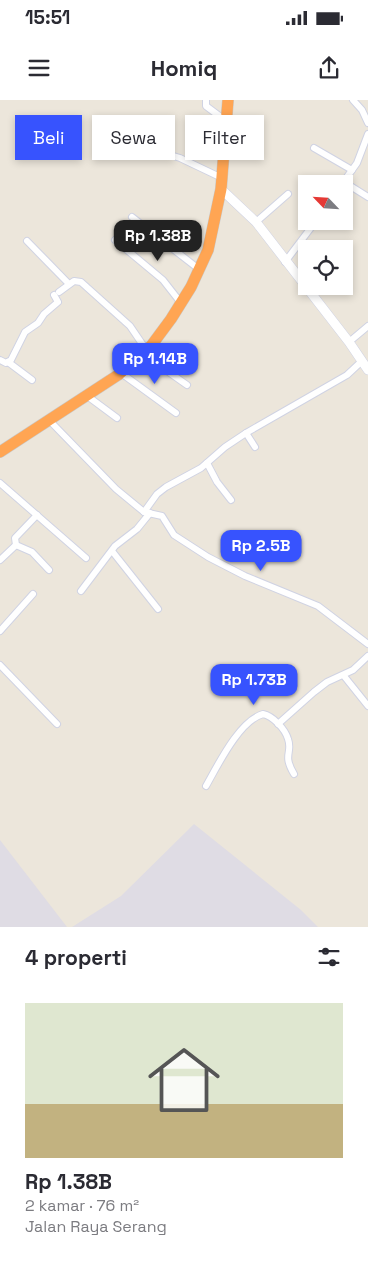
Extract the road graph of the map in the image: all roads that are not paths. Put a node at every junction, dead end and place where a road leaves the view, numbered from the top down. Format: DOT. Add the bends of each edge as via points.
graph roads {
  1 [pos="206,100"];
  2 [pos="228,100"];
  3 [pos="353,100"];
  4 [pos="218,115"];
  5 [pos="227,115"];
  6 [pos="368,123"];
  7 [pos="368,134"];
  8 [pos="314,148"];
  9 [pos="175,156"];
  10 [pos="223,160"];
  11 [pos="352,170"];
  12 [pos="349,175"];
  13 [pos="221,184"];
  14 [pos="353,189"];
  15 [pos="288,194"];
  16 [pos="368,197"];
  17 [pos="132,217"];
  18 [pos="256,222"];
  19 [pos="309,230"];
  20 [pos="115,240"];
  21 [pos="27,241"];
  22 [pos="286,262"];
  23 [pos="200,270"];
  24 [pos="69,284"];
  25 [pos="181,304"];
  26 [pos="368,326"];
  27 [pos="349,342"];
  28 [pos="145,352"];
  29 [pos="0,360"];
  30 [pos="362,361"];
  31 [pos="8,362"];
  32 [pos="368,370"];
  33 [pos="121,373"];
  34 [pos="32,380"];
  35 [pos="187,385"];
  36 [pos="86,395"];
  37 [pos="176,414"];
  38 [pos="117,418"];
  39 [pos="49,420"];
  40 [pos="246,433"];
  41 [pos="256,447"];
  42 [pos="0,452"];
  43 [pos="207,463"];
  44 [pos="0,483"];
  45 [pos="231,500"];
  46 [pos="147,513"];
  47 [pos="37,515"];
  48 [pos="16,545"];
  49 [pos="112,551"];
  50 [pos="86,558"];
  51 [pos="0,560"];
  52 [pos="49,570"];
  53 [pos="81,591"];
  54 [pos="33,594"];
  55 [pos="158,609"];
  56 [pos="0,631"];
  57 [pos="368,644"];
  58 [pos="368,656"];
  59 [pos="0,665"];
  60 [pos="344,676"];
  61 [pos="368,706"];
  62 [pos="57,724"];
  63 [pos="278,724"];
  64 [pos="294,774"];
  65 [pos="206,786"];
  1 -- 4 [label="street" via="206,106"];
  2 -- 5 [label="highway"];
  3 -- 6 [label="street"];
  7 -- 11 [label="street"];
  8 -- 11 [label="street"];
  9 -- 13 [label="street"];
  10 -- 13 [label="highway"];
  11 -- 12 [label="street"];
  13 -- 18 [label="street"];
  13 -- 23 [label="highway" via="208,250"];
  14 -- 16 [label="street"];
  15 -- 18 [label="street"];
  17 -- 23 [label="street"];
  18 -- 22 [label="street"];
  19 -- 22 [label="street"];
  20 -- 25 [label="street" via="162,280"];
  21 -- 24 [label="street"];
  22 -- 27 [label="street"];
  23 -- 25 [label="highway"];
  24 -- 28 [label="street" via="81,282 89,287 130,326"];
  24 -- 31 [label="street" via="57,294 58,302 25,332"];
  25 -- 28 [label="highway"];
  26 -- 27 [label="street"];
  27 -- 30 [label="street"];
  28 -- 33 [label="highway"];
  28 -- 35 [label="street"];
  29 -- 31 [label="street"];
  30 -- 32 [label="street"];
  30 -- 40 [label="street" via="347,375"];
  31 -- 34 [label="street"];
  33 -- 36 [label="highway"];
  33 -- 37 [label="street"];
  36 -- 38 [label="street"];
  36 -- 39 [label="highway"];
  39 -- 42 [label="highway"];
  39 -- 46 [label="street" via="116,489"];
  40 -- 41 [label="street"];
  40 -- 43 [label="street"];
  43 -- 45 [label="street"];
  43 -- 46 [label="street" via="156,494"];
  44 -- 47 [label="street"];
  46 -- 49 [label="street" via="137,529 120,540"];
  46 -- 57 [label="street" via="162,516 174,535 208,557 314,604"];
  47 -- 48 [label="street" via="14,538"];
  47 -- 50 [label="street"];
  48 -- 51 [label="street"];
  48 -- 52 [label="street" via="32,552"];
  49 -- 53 [label="street"];
  49 -- 55 [label="street"];
  54 -- 56 [label="street"];
  58 -- 60 [label="street"];
  59 -- 62 [label="street"];
  60 -- 61 [label="street"];
  60 -- 63 [label="street" via="327,682"];
  63 -- 64 [label="street" via="288,739 286,757"];
  63 -- 65 [label="street" via="263,714 247,724 222,756"];
}
